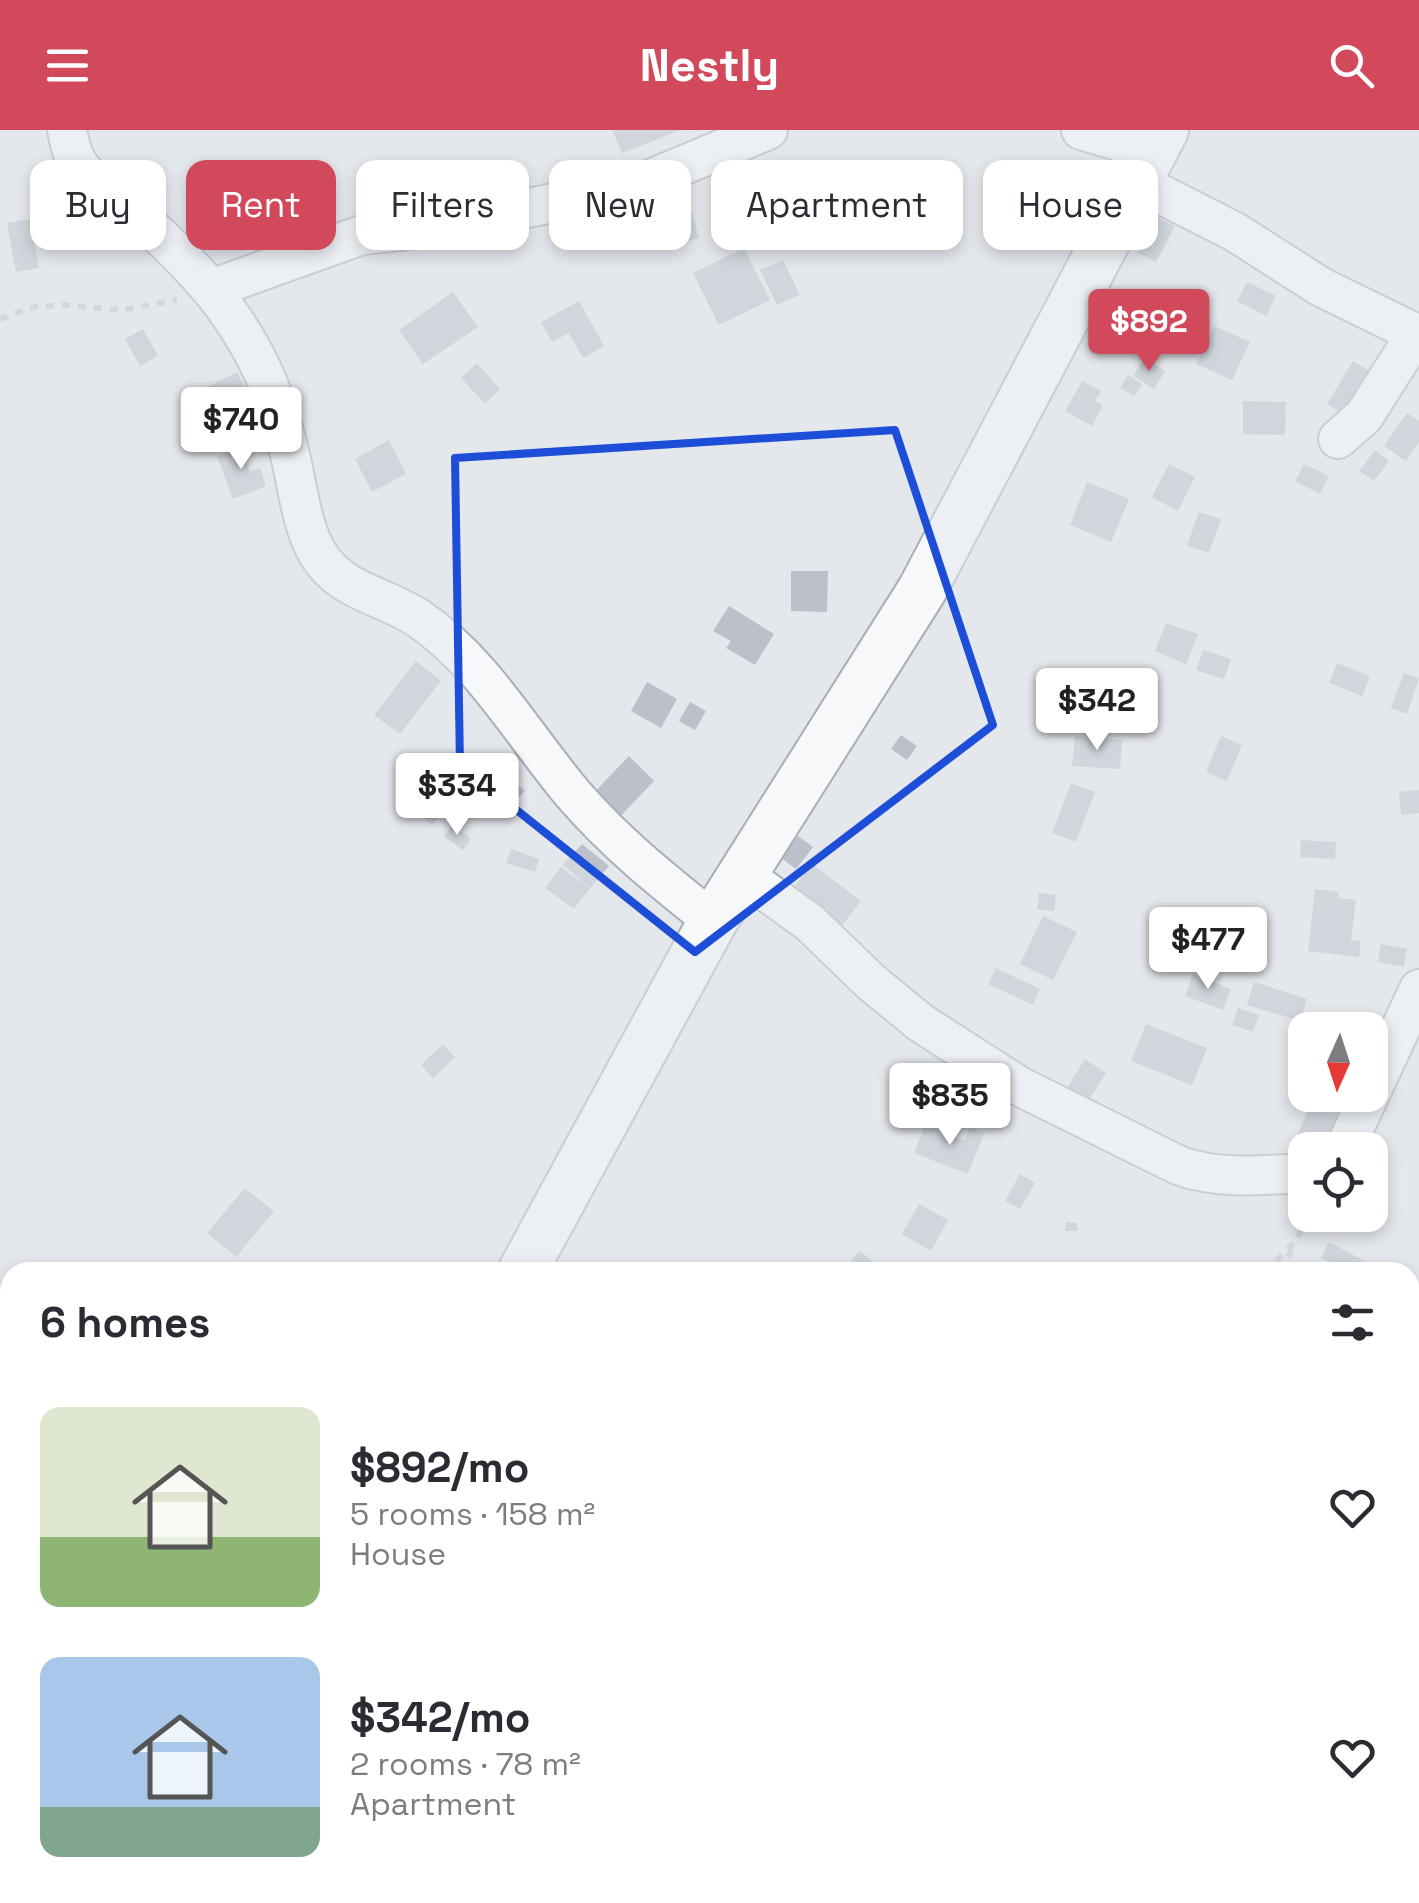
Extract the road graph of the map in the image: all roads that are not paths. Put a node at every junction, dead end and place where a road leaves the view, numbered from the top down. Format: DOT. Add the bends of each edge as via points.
graph roads {
  1 [pos="66,130"];
  2 [pos="768,130"];
  3 [pos="1081,130"];
  4 [pos="1150,154"];
  5 [pos="211,289"];
  6 [pos="1418,335"];
  7 [pos="1338,439"];
  8 [pos="742,874"];
  9 [pos="713,920"];
  10 [pos="1419,988"];
  11 [pos="1352,1132"];
  12 [pos="1288,1174"];
  13 [pos="527,1262"];
  1 -- 5 [label="street" via="86,174"];
  2 -- 5 [label="street" via="611,191 435,228 362,236"];
  3 -- 4 [label="street"];
  4 -- 6 [label="street" via="1235,232 1322,287"];
  4 -- 8 [label="street" via="922,590"];
  5 -- 9 [label="street" via="250,340 268,380 314,549 328,570 416,617 456,650 574,795 640,864"];
  6 -- 7 [label="street" via="1364,416"];
  8 -- 9 [label="street"];
  8 -- 12 [label="street" via="810,923 920,1023 1019,1086 1180,1166 1234,1177"];
  9 -- 13 [label="street"];
  10 -- 11 [label="street"];
}
